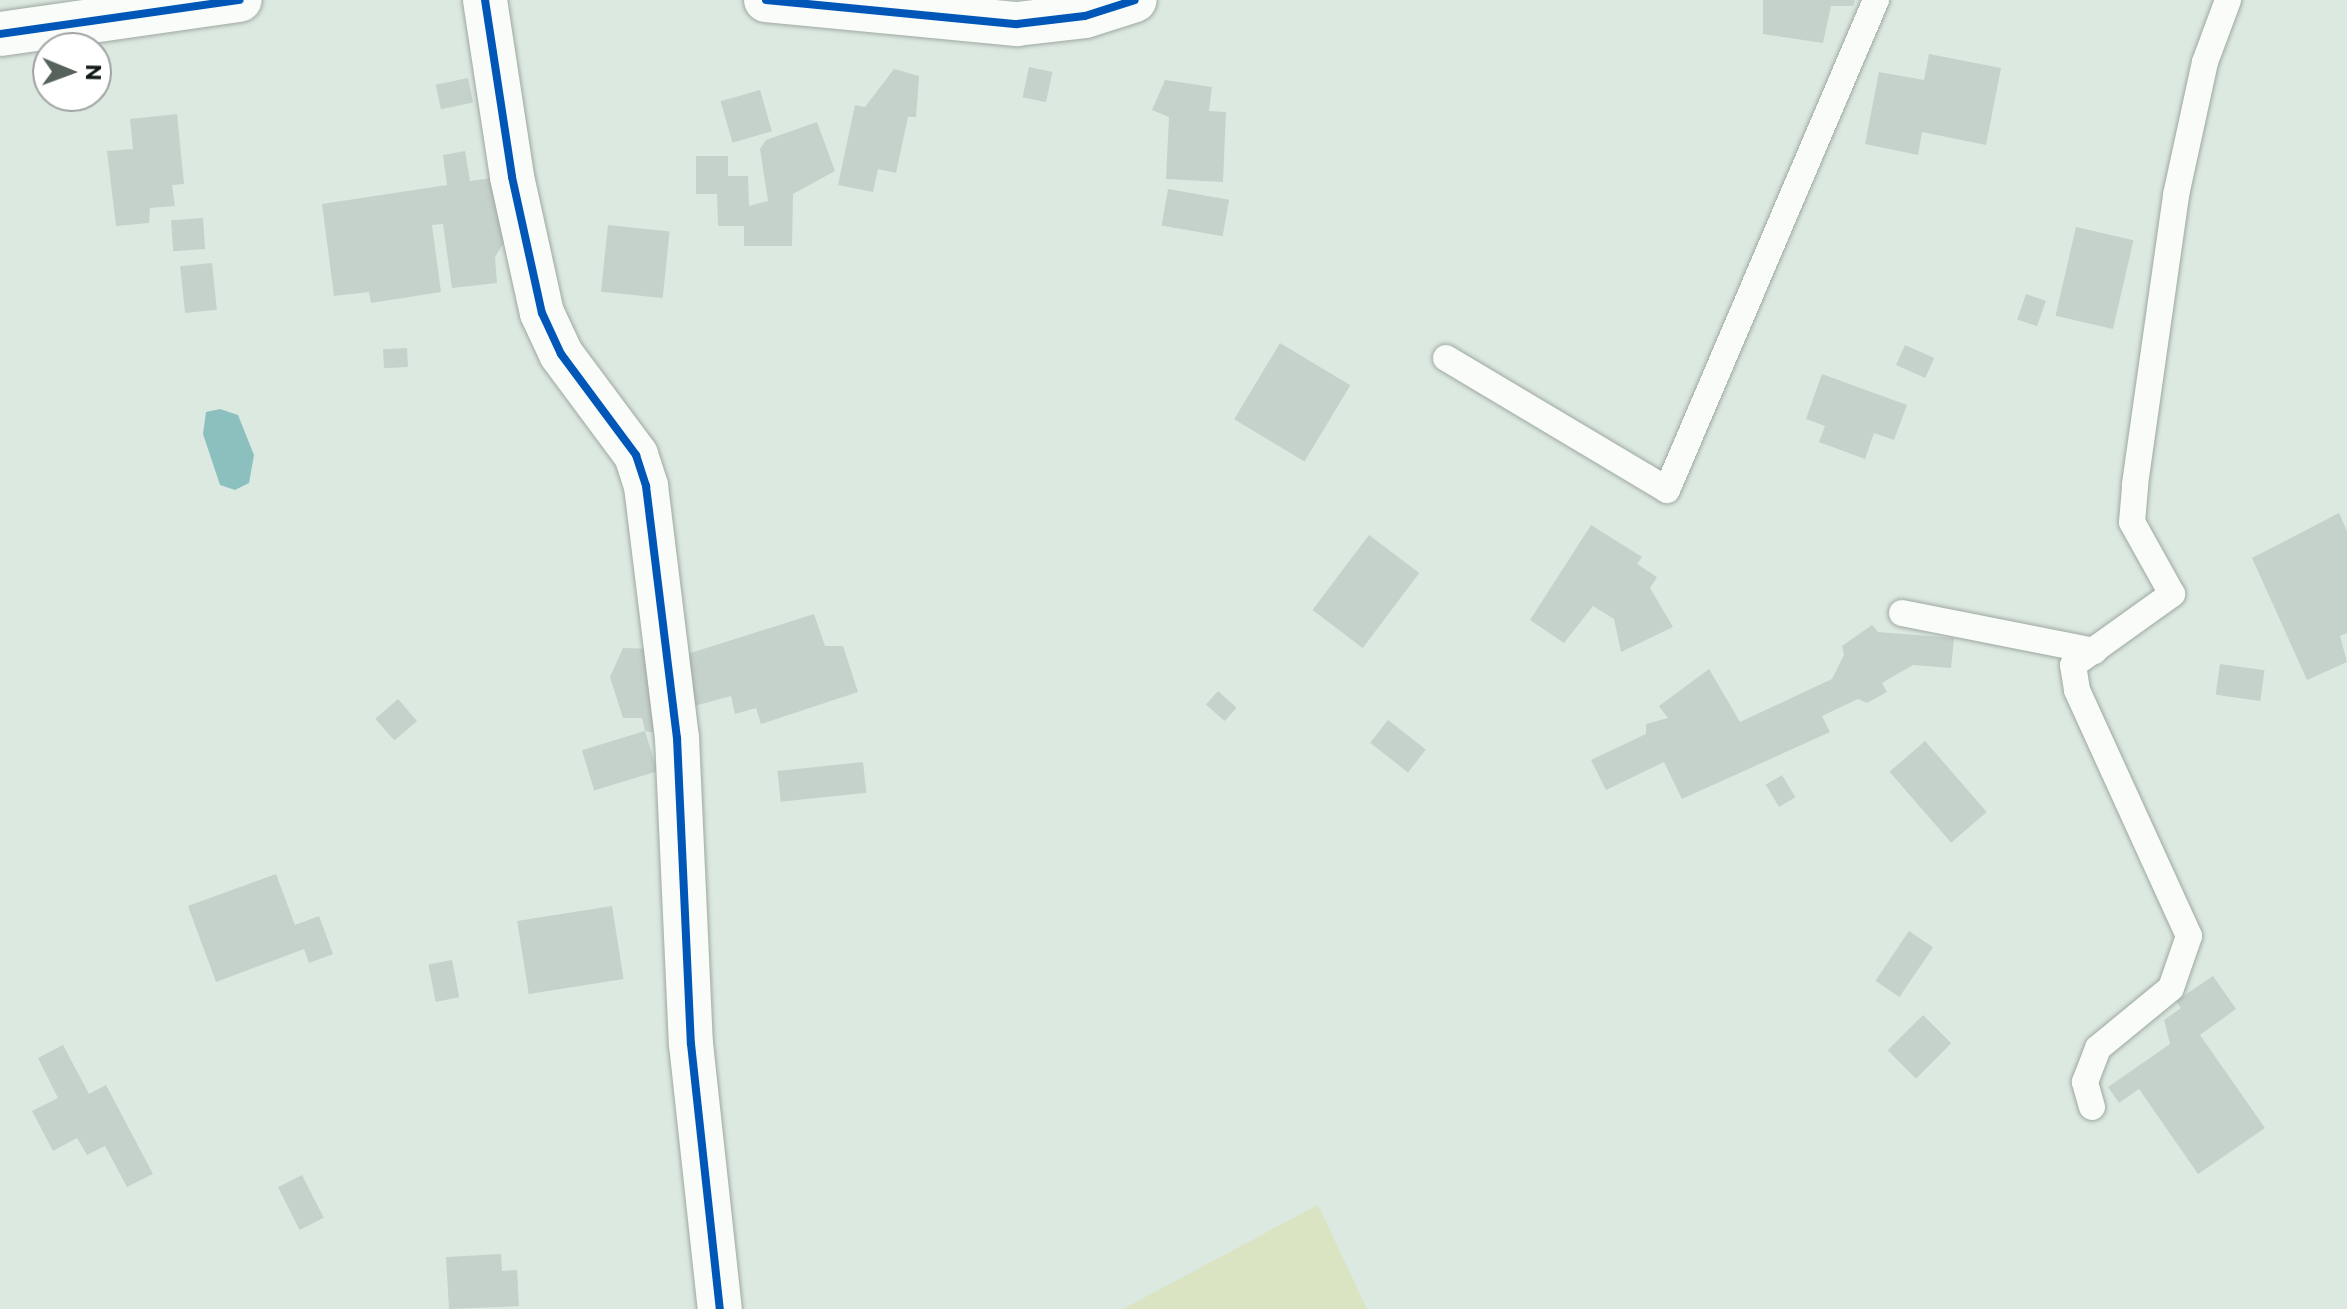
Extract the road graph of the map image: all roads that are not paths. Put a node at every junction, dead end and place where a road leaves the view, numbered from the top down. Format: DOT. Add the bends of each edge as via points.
graph roads {
  1 [pos="240,0"];
  2 [pos="485,0"];
  3 [pos="766,0"];
  4 [pos="1135,0"];
  5 [pos="1876,0"];
  6 [pos="2228,0"];
  7 [pos="0,34"];
  8 [pos="1446,358"];
  9 [pos="1902,613"];
  10 [pos="2094,651"];
  11 [pos="2092,1107"];
  12 [pos="720,1309"];
  1 -- 7 [label="street"];
  2 -- 12 [label="street" via="512,177 542,313 561,354 636,455 646,486 677,738 691,1044"];
  3 -- 4 [label="street" via="1017,24 1085,16"];
  5 -- 8 [label="lane" via="1667,490"];
  6 -- 10 [label="lane" via="2205,62 2176,195 2135,484 2132,522 2172,594"];
  9 -- 10 [label="lane"];
  10 -- 11 [label="lane" via="2073,665 2077,690 2189,936 2171,988 2098,1048 2085,1082"];
}
